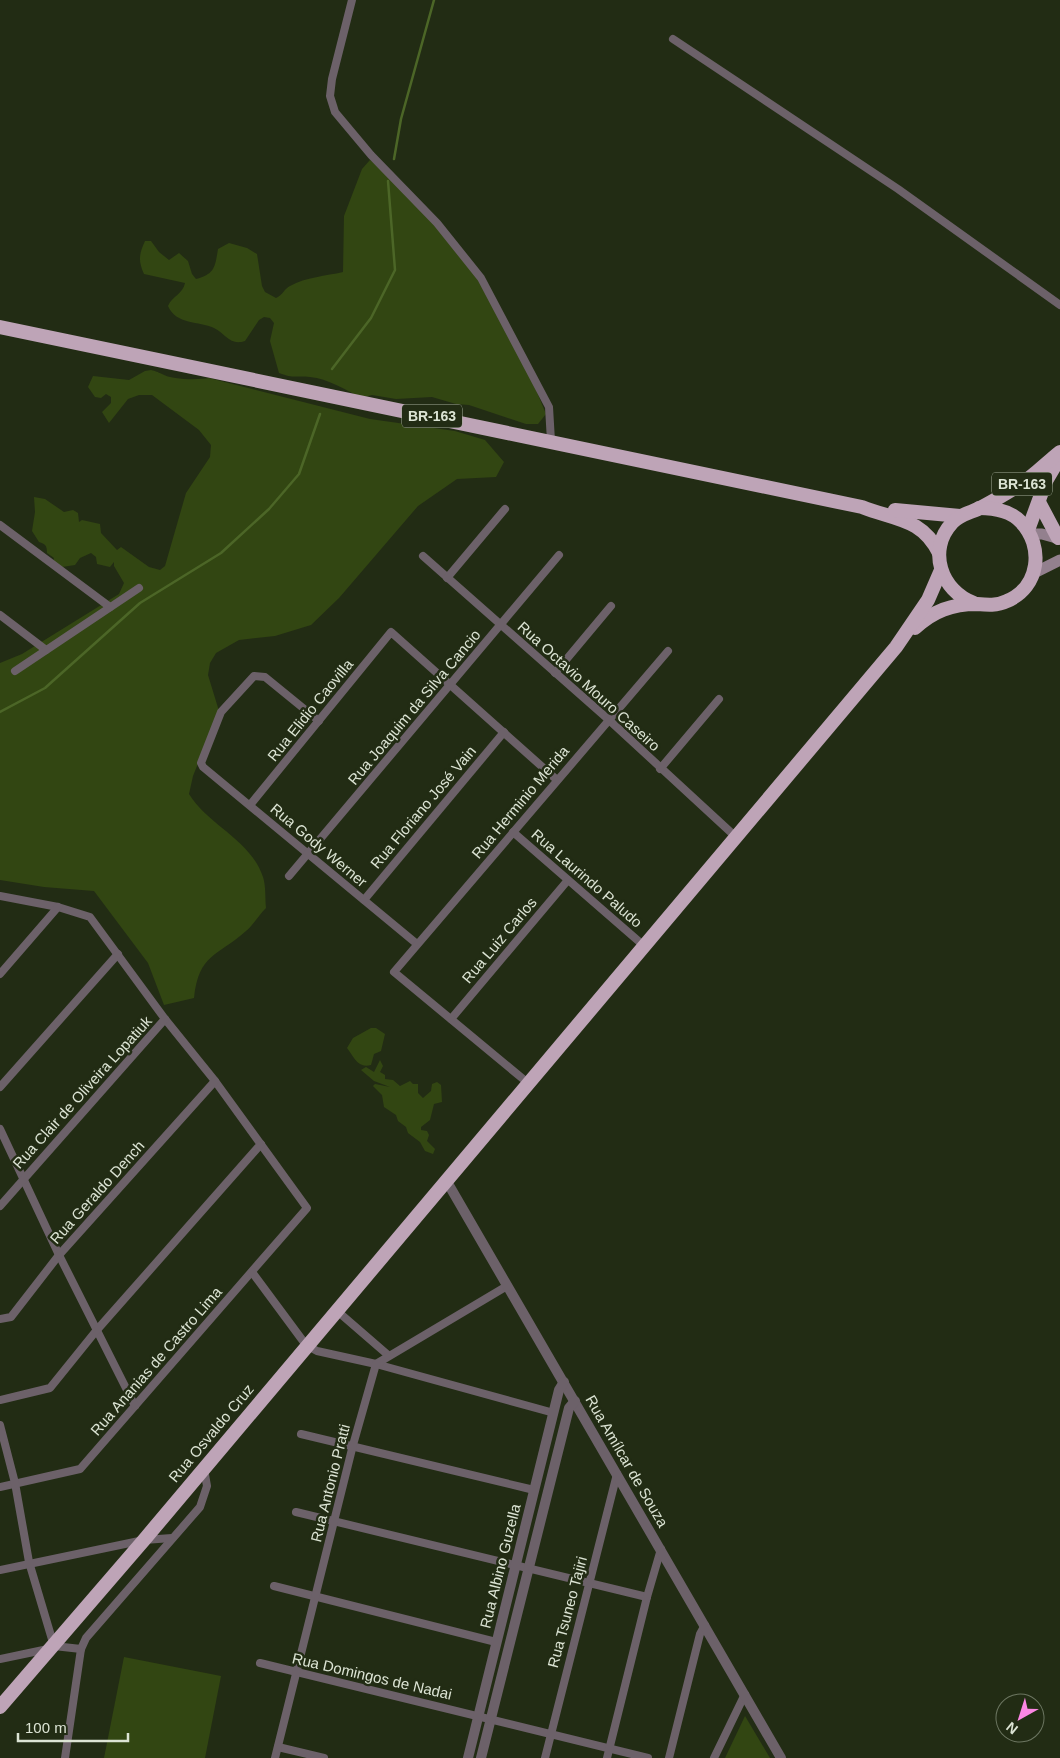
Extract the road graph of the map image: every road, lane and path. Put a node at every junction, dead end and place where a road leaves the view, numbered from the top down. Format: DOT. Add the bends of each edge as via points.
graph roads {
  1 [pos="352,0"];
  2 [pos="673,39"];
  3 [pos="1060,306"];
  4 [pos="0,327"];
  5 [pos="551,441"];
  6 [pos="1060,452"];
  7 [pos="1060,457"];
  8 [pos="1039,502"];
  9 [pos="862,507"];
  10 [pos="505,508"];
  11 [pos="979,508"];
  12 [pos="960,516"];
  13 [pos="0,525"];
  14 [pos="1029,532"];
  15 [pos="1059,538"];
  16 [pos="939,553"];
  17 [pos="559,555"];
  18 [pos="423,556"];
  19 [pos="1060,560"];
  20 [pos="941,570"];
  21 [pos="1034,573"];
  22 [pos="447,578"];
  23 [pos="139,588"];
  24 [pos="978,604"];
  25 [pos="611,606"];
  26 [pos="110,607"];
  27 [pos="0,615"];
  28 [pos="501,625"];
  29 [pos="896,647"];
  30 [pos="46,650"];
  31 [pos="668,651"];
  32 [pos="16,671"];
  33 [pos="555,673"];
  34 [pos="450,685"];
  35 [pos="719,699"];
  36 [pos="609,720"];
  37 [pos="318,721"];
  38 [pos="504,732"];
  39 [pos="660,769"];
  40 [pos="557,780"];
  41 [pos="250,806"];
  42 [pos="513,832"];
  43 [pos="737,838"];
  44 [pos="308,854"];
  45 [pos="290,876"];
  46 [pos="568,880"];
  47 [pos="0,896"];
  48 [pos="364,900"];
  49 [pos="58,908"];
  50 [pos="417,944"];
  51 [pos="644,945"];
  52 [pos="118,954"];
  53 [pos="0,974"];
  54 [pos="165,1019"];
  55 [pos="451,1019"];
  56 [pos="215,1081"];
  57 [pos="528,1083"];
  58 [pos="0,1087"];
  59 [pos="0,1129"];
  60 [pos="261,1144"];
  61 [pos="24,1178"];
  62 [pos="446,1180"];
  63 [pos="0,1206"];
  64 [pos="59,1256"];
  65 [pos="252,1272"];
  66 [pos="507,1286"];
  67 [pos="336,1310"];
  68 [pos="0,1319"];
  69 [pos="96,1331"];
  70 [pos="306,1345"];
  71 [pos="388,1355"];
  72 [pos="376,1364"];
  73 [pos="564,1382"];
  74 [pos="0,1400"];
  75 [pos="575,1401"];
  76 [pos="135,1406"];
  77 [pos="554,1412"];
  78 [pos="0,1425"];
  79 [pos="302,1434"];
  80 [pos="353,1445"];
  81 [pos="203,1468"];
  82 [pos="617,1474"];
  83 [pos="15,1483"];
  84 [pos="0,1487"];
  85 [pos="534,1490"];
  86 [pos="296,1512"];
  87 [pos="334,1521"];
  88 [pos="172,1538"];
  89 [pos="144,1540"];
  90 [pos="661,1549"];
  91 [pos="30,1562"];
  92 [pos="516,1565"];
  93 [pos="528,1568"];
  94 [pos="0,1570"];
  95 [pos="589,1584"];
  96 [pos="274,1586"];
  97 [pos="316,1596"];
  98 [pos="647,1597"];
  99 [pos="705,1626"];
  100 [pos="496,1642"];
  101 [pos="53,1647"];
  102 [pos="81,1649"];
  103 [pos="0,1659"];
  104 [pos="260,1663"];
  105 [pos="296,1673"];
  106 [pos="745,1694"];
  107 [pos="0,1707"];
  108 [pos="478,1716"];
  109 [pos="490,1719"];
  110 [pos="550,1734"];
  111 [pos="278,1747"];
  112 [pos="610,1748"];
  113 [pos="65,1758"];
  114 [pos="275,1758"];
  115 [pos="324,1758"];
  116 [pos="468,1758"];
  117 [pos="481,1758"];
  118 [pos="545,1758"];
  119 [pos="607,1758"];
  120 [pos="648,1758"];
  121 [pos="669,1758"];
  122 [pos="714,1758"];
  123 [pos="781,1758"];
  1 -- 5 [label="street" via="332,79 330,96 335,112 371,155 437,223 481,278 549,407"];
  2 -- 3 [label="street" via="898,188"];
  4 -- 5 [label="highway, BR-163"];
  5 -- 9 [label="highway, BR-163"];
  6 -- 11 [label="highway, BR-163" via="1019,485"];
  7 -- 8 [label="highway, BR-163" via="1046,481"];
  8 -- 14 [label="highway, BR-163"];
  8 -- 15 [label="highway"];
  9 -- 12 [label="highway, BR-163"];
  9 -- 16 [label="highway, BR-163" via="918,527 932,540"];
  10 -- 22 [label="street"];
  11 -- 12 [label="highway, BR-163"];
  11 -- 14 [label="highway, BR-163" via="1007,512 1019,519"];
  12 -- 16 [label="highway, BR-163" via="947,529"];
  13 -- 26 [label="street"];
  14 -- 15 [label="main road"];
  14 -- 21 [label="highway" via="1036,551"];
  16 -- 20 [label="highway, BR-163"];
  17 -- 28 [label="street, Rua Joaquim da Silva Cancio"];
  18 -- 22 [label="street, Rua Octavio Mouro Caseiro"];
  19 -- 21 [label="main road"];
  20 -- 24 [label="highway, BR-163" via="954,592"];
  20 -- 29 [label="highway" via="928,600"];
  21 -- 24 [label="highway, BR-163" via="1016,597 998,604"];
  22 -- 28 [label="street, Rua Octavio Mouro Caseiro"];
  23 -- 26 [label="street"];
  24 -- 29 [label="highway" via="958,605 936,612"];
  25 -- 33 [label="street"];
  26 -- 30 [label="street"];
  27 -- 30 [label="street"];
  28 -- 33 [label="street, Rua Octavio Mouro Caseiro"];
  28 -- 34 [label="street, Rua Joaquim da Silva Cancio"];
  29 -- 43 [label="highway, Rua Osvaldo Cruz"];
  30 -- 32 [label="street"];
  31 -- 36 [label="street, Rua Herminio Merida"];
  33 -- 36 [label="street, Rua Octavio Mouro Caseiro"];
  34 -- 37 [label="street, Rua Elidio Caovilla" via="391,632"];
  34 -- 38 [label="street"];
  34 -- 44 [label="street, Rua Joaquim da Silva Cancio"];
  35 -- 39 [label="street"];
  36 -- 39 [label="street, Rua Octavio Mouro Caseiro"];
  36 -- 40 [label="street, Rua Herminio Merida"];
  37 -- 41 [label="street, Rua Elidio Caovilla"];
  37 -- 41 [label="street, Rua Gody Werner" via="264,677 254,676 221,712 202,760 203,767"];
  38 -- 40 [label="street"];
  38 -- 48 [label="street, Rua Floriano José Vain"];
  39 -- 43 [label="street, Rua Octavio Mouro Caseiro"];
  40 -- 42 [label="street, Rua Herminio Merida"];
  41 -- 44 [label="street, Rua Gody Werner"];
  42 -- 46 [label="street, Rua Laurindo Paludo"];
  42 -- 50 [label="street, Rua Herminio Merida"];
  43 -- 51 [label="highway, Rua Osvaldo Cruz"];
  44 -- 45 [label="street, Rua Joaquim da Silva Cancio"];
  44 -- 48 [label="street, Rua Gody Werner"];
  46 -- 51 [label="street, Rua Laurindo Paludo"];
  46 -- 55 [label="street, Rua Luiz Carlos"];
  47 -- 49 [label="street"];
  48 -- 50 [label="street, Rua Gody Werner"];
  49 -- 52 [label="street" via="90,917"];
  49 -- 53 [label="street"];
  50 -- 55 [label="street, Rua Herminio Merida" via="394,972"];
  51 -- 57 [label="highway, Rua Osvaldo Cruz"];
  52 -- 54 [label="street"];
  52 -- 58 [label="street"];
  54 -- 56 [label="street"];
  54 -- 61 [label="street, Rua Clair de Oliveira Lopatiuk"];
  55 -- 57 [label="street"];
  56 -- 60 [label="street"];
  56 -- 64 [label="street, Rua Geraldo Dench"];
  57 -- 62 [label="highway, Rua Osvaldo Cruz"];
  59 -- 61 [label="street"];
  60 -- 65 [label="street, Rua Ananias de Castro Lima" via="307,1208"];
  60 -- 69 [label="street"];
  61 -- 63 [label="street, Rua Clair de Oliveira Lopatiuk"];
  61 -- 64 [label="street"];
  62 -- 66 [label="street, Rua Amílcar de Souza"];
  62 -- 67 [label="highway, Rua Osvaldo Cruz"];
  64 -- 68 [label="street, Rua Geraldo Dench" via="10,1317"];
  64 -- 69 [label="street"];
  65 -- 70 [label="street"];
  65 -- 76 [label="street, Rua Ananias de Castro Lima"];
  66 -- 71 [label="street"];
  66 -- 73 [label="street, Rua Amílcar de Souza"];
  67 -- 70 [label="highway, Rua Osvaldo Cruz"];
  67 -- 71 [label="street"];
  69 -- 74 [label="street" via="50,1388"];
  69 -- 76 [label="street"];
  70 -- 72 [label="street" via="316,1351"];
  70 -- 81 [label="highway, Rua Osvaldo Cruz"];
  71 -- 72 [label="street"];
  72 -- 77 [label="street"];
  72 -- 80 [label="street, Rua Antonio Pratti"];
  73 -- 75 [label="street, Rua Amílcar de Souza"];
  73 -- 77 [label="street, Rua Albino Guzella"];
  75 -- 82 [label="street, Rua Amílcar de Souza"];
  75 -- 93 [label="street, Rua Albino Guzella" via="569,1408"];
  76 -- 83 [label="street, Rua Ananias de Castro Lima" via="80,1469"];
  77 -- 85 [label="street, Rua Albino Guzella"];
  78 -- 83 [label="street"];
  79 -- 80 [label="street"];
  80 -- 85 [label="street"];
  80 -- 87 [label="street, Rua Antonio Pratti"];
  81 -- 88 [label="street" via="208,1486 200,1507"];
  81 -- 89 [label="highway, Rua Osvaldo Cruz"];
  82 -- 90 [label="street, Rua Amílcar de Souza"];
  82 -- 95 [label="street, Rua Tsuneo Tajiri"];
  83 -- 84 [label="street, Rua Ananias de Castro Lima"];
  83 -- 91 [label="street"];
  85 -- 92 [label="street, Rua Albino Guzella"];
  86 -- 87 [label="street"];
  87 -- 92 [label="street"];
  87 -- 97 [label="street, Rua Antonio Pratti"];
  88 -- 89 [label="street"];
  88 -- 102 [label="street" via="86,1638"];
  89 -- 91 [label="street"];
  89 -- 101 [label="highway, Rua Osvaldo Cruz"];
  90 -- 98 [label="street"];
  90 -- 99 [label="street, Rua Amílcar de Souza"];
  91 -- 94 [label="street"];
  91 -- 101 [label="street"];
  92 -- 93 [label="street"];
  92 -- 100 [label="street, Rua Albino Guzella"];
  93 -- 95 [label="street"];
  93 -- 109 [label="street, Rua Albino Guzella"];
  95 -- 98 [label="street"];
  95 -- 110 [label="street, Rua Tsuneo Tajiri"];
  96 -- 97 [label="street"];
  97 -- 100 [label="street"];
  97 -- 105 [label="street, Rua Antonio Pratti"];
  98 -- 112 [label="street"];
  99 -- 106 [label="street, Rua Amílcar de Souza"];
  99 -- 121 [label="street" via="700,1634"];
  100 -- 108 [label="street, Rua Albino Guzella"];
  101 -- 102 [label="street"];
  101 -- 103 [label="street"];
  101 -- 107 [label="highway, Rua Osvaldo Cruz"];
  102 -- 113 [label="street"];
  104 -- 105 [label="street, Rua Domingos de Nadai"];
  105 -- 108 [label="street, Rua Domingos de Nadai"];
  105 -- 111 [label="street, Rua Antonio Pratti"];
  106 -- 122 [label="street"];
  106 -- 123 [label="street, Rua Amílcar de Souza"];
  108 -- 109 [label="street, Rua Domingos de Nadai"];
  108 -- 116 [label="street, Rua Albino Guzella"];
  109 -- 110 [label="street"];
  109 -- 117 [label="street, Rua Albino Guzella"];
  110 -- 112 [label="street"];
  110 -- 118 [label="street, Rua Tsuneo Tajiri"];
  111 -- 114 [label="street, Rua Antonio Pratti"];
  111 -- 115 [label="street"];
  112 -- 119 [label="street"];
  112 -- 120 [label="street"];
}
